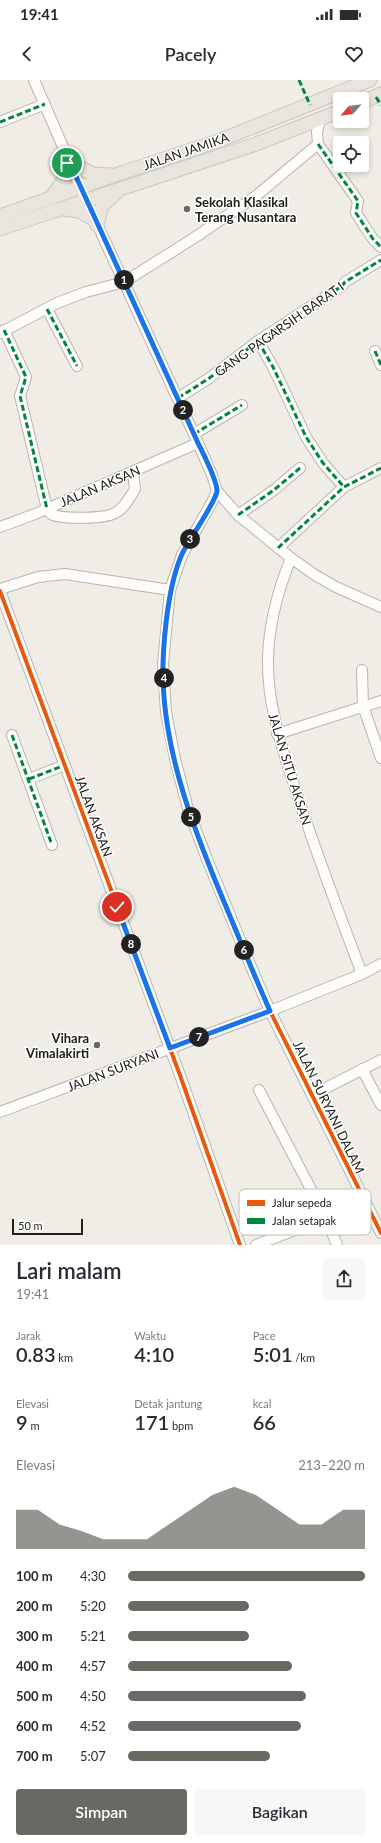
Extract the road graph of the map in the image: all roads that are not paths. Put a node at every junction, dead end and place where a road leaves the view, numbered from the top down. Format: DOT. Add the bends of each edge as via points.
graph roads {
  1 [pos="34,80"];
  2 [pos="370,80"];
  3 [pos="379,99"];
  4 [pos="369,101"];
  5 [pos="45,104"];
  6 [pos="333,114"];
  7 [pos="320,120"];
  8 [pos="0,122"];
  9 [pos="318,144"];
  10 [pos="68,160"];
  11 [pos="118,174"];
  12 [pos="123,187"];
  13 [pos="81,188"];
  14 [pos="50,199"];
  15 [pos="86,200"];
  16 [pos="60,209"];
  17 [pos="0,216"];
  18 [pos="96,222"];
  19 [pos="0,229"];
  20 [pos="381,247"];
  21 [pos="381,260"];
  22 [pos="124,282"];
  23 [pos="47,308"];
  24 [pos="2,332"];
  25 [pos="258,341"];
  26 [pos="375,351"];
  27 [pos="381,365"];
  28 [pos="77,366"];
  29 [pos="178,398"];
  30 [pos="242,405"];
  31 [pos="196,438"];
  32 [pos="300,468"];
  33 [pos="381,468"];
  34 [pos="134,472"];
  35 [pos="344,487"];
  36 [pos="217,491"];
  37 [pos="47,509"];
  38 [pos="238,515"];
  39 [pos="0,527"];
  40 [pos="278,548"];
  41 [pos="291,558"];
  42 [pos="0,590"];
  43 [pos="170,590"];
  44 [pos="381,607"];
  45 [pos="362,670"];
  46 [pos="381,701"];
  47 [pos="363,706"];
  48 [pos="277,734"];
  49 [pos="12,735"];
  50 [pos="381,758"];
  51 [pos="65,765"];
  52 [pos="29,779"];
  53 [pos="52,845"];
  54 [pos="381,964"];
  55 [pos="362,974"];
  56 [pos="270,1011"];
  57 [pos="170,1048"];
  58 [pos="381,1060"];
  59 [pos="362,1069"];
  60 [pos="259,1090"];
  61 [pos="312,1095"];
  62 [pos="381,1105"];
  63 [pos="0,1112"];
  64 [pos="311,1189"];
  65 [pos="359,1189"];
  66 [pos="371,1213"];
  67 [pos="381,1233"];
  68 [pos="282,1235"];
  69 [pos="333,1235"];
  70 [pos="240,1245"];
  71 [pos="256,1245"];
  72 [pos="337,1245"];
  1 -- 5 [label="street"];
  2 -- 11 [label="main road, JALAN JAMIKA" via="218,141"];
  3 -- 4 [label="main road"];
  5 -- 8 [label="street"];
  5 -- 10 [label="street"];
  6 -- 7 [label="main road, JALAN JAMIKA"];
  7 -- 9 [label="street"];
  7 -- 12 [label="main road, JALAN JAMIKA" via="256,144"];
  9 -- 20 [label="street" via="358,201 356,213 372,239"];
  9 -- 22 [label="street" via="256,196"];
  10 -- 11 [label="main road" via="93,174"];
  10 -- 13 [label="street"];
  10 -- 14 [label="main road" via="63,181"];
  11 -- 13 [label="main road, JALAN JAMIKA"];
  12 -- 15 [label="main road, JALAN JAMIKA"];
  12 -- 18 [label="main road" via="104,203"];
  13 -- 14 [label="main road, JALAN JAMIKA"];
  13 -- 15 [label="street"];
  14 -- 17 [label="main road, JALAN JAMIKA"];
  15 -- 16 [label="main road, JALAN JAMIKA"];
  15 -- 18 [label="street"];
  16 -- 18 [label="main road" via="79,211"];
  16 -- 19 [label="main road, JALAN JAMIKA"];
  18 -- 22 [label="street"];
  21 -- 25 [label="street, GANG PAGARSIH BARAT I"];
  22 -- 23 [label="street" via="86,292"];
  22 -- 29 [label="street"];
  23 -- 24 [label="street"];
  23 -- 28 [label="street"];
  24 -- 37 [label="street" via="26,377 20,396"];
  25 -- 29 [label="street, GANG PAGARSIH BARAT I"];
  25 -- 35 [label="street" via="306,438"];
  26 -- 27 [label="street"];
  29 -- 31 [label="street"];
  30 -- 31 [label="street, JALAN AKSAN"];
  31 -- 34 [label="street, JALAN AKSAN"];
  31 -- 36 [label="street"];
  32 -- 38 [label="street"];
  33 -- 35 [label="street"];
  34 -- 37 [label="street, JALAN AKSAN"];
  34 -- 37 [label="street" via="135,489 115,514 61,517 51,515"];
  35 -- 40 [label="street"];
  36 -- 38 [label="street"];
  36 -- 43 [label="street, JALAN SURYANI DALAM" via="182,555"];
  37 -- 39 [label="street, JALAN AKSAN"];
  38 -- 40 [label="street"];
  40 -- 41 [label="street"];
  41 -- 44 [label="street" via="336,587"];
  41 -- 48 [label="street, JALAN SITU AKSAN" via="274,607 270,632 269,683"];
  42 -- 43 [label="street" via="38,577 65,574"];
  42 -- 51 [label="street, JALAN AKSAN"];
  43 -- 56 [label="street, JALAN SURYANI DALAM" via="163,664 166,712 175,760 188,809"];
  45 -- 47 [label="street"];
  46 -- 47 [label="street"];
  47 -- 48 [label="street"];
  47 -- 50 [label="street"];
  48 -- 55 [label="street, JALAN SITU AKSAN" via="306,822"];
  49 -- 52 [label="street"];
  51 -- 52 [label="street"];
  51 -- 57 [label="street, JALAN AKSAN"];
  52 -- 53 [label="street"];
  54 -- 55 [label="street, JALAN SURYANI"];
  55 -- 56 [label="street, JALAN SURYANI"];
  56 -- 57 [label="street, JALAN SURYANI"];
  56 -- 61 [label="street, JALAN SURYANI DALAM"];
  57 -- 63 [label="street, JALAN SURYANI"];
  57 -- 70 [label="street, JALAN AKSAN"];
  58 -- 59 [label="street"];
  59 -- 61 [label="street"];
  59 -- 62 [label="street"];
  60 -- 64 [label="street"];
  61 -- 65 [label="street, JALAN SURYANI DALAM"];
  66 -- 67 [label="street, JALAN SURYANI DALAM"];
  68 -- 71 [label="street"];
  69 -- 72 [label="street"];
}
